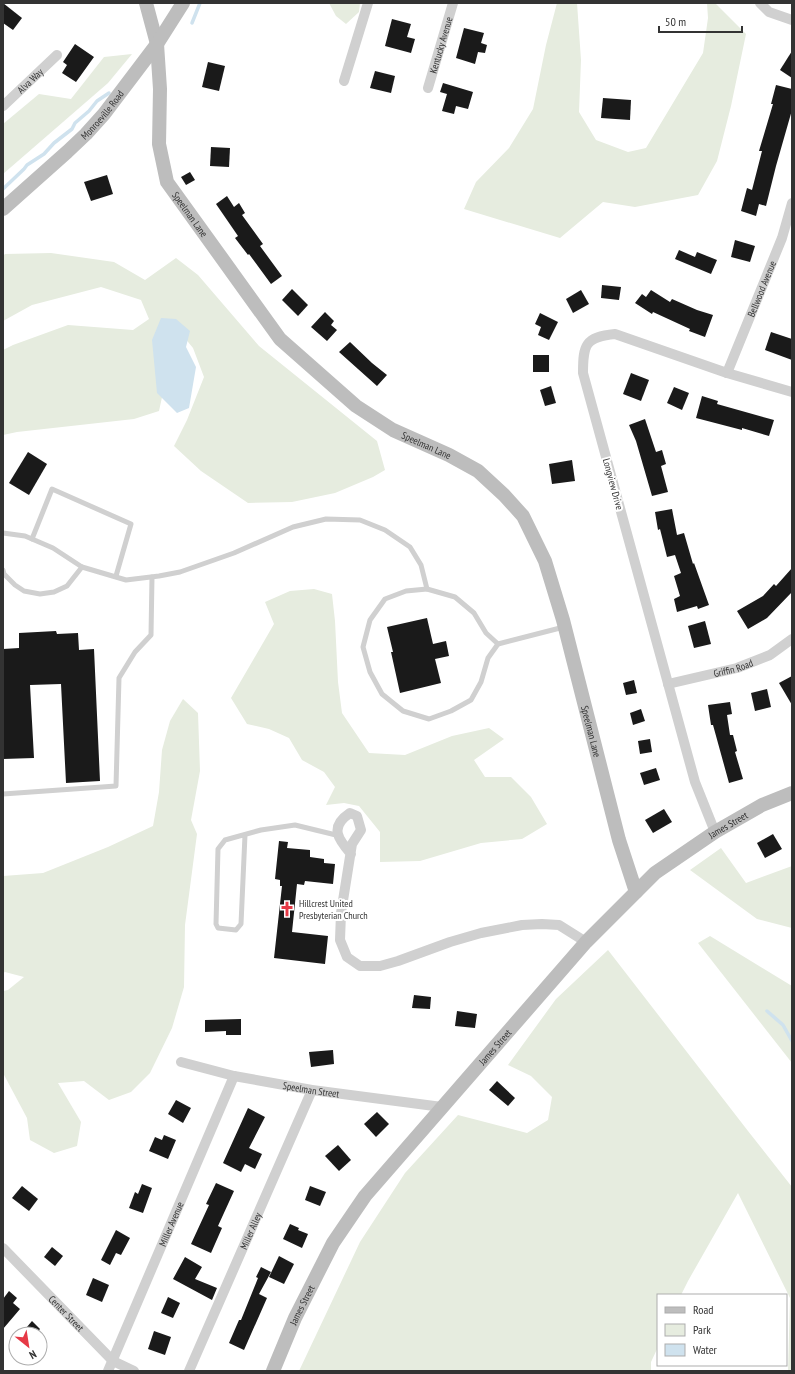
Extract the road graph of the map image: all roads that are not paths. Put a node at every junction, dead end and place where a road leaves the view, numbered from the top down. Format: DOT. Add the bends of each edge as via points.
graph roads {
  1 [pos="146,3"];
  2 [pos="183,3"];
  3 [pos="368,3"];
  4 [pos="453,3"];
  5 [pos="760,3"];
  6 [pos="792,20"];
  7 [pos="157,44"];
  8 [pos="57,55"];
  9 [pos="344,81"];
  10 [pos="428,88"];
  11 [pos="3,106"];
  12 [pos="792,203"];
  13 [pos="3,209"];
  14 [pos="727,373"];
  15 [pos="792,392"];
  16 [pos="3,533"];
  17 [pos="32,540"];
  18 [pos="82,567"];
  19 [pos="3,570"];
  20 [pos="116,576"];
  21 [pos="152,577"];
  22 [pos="427,589"];
  23 [pos="564,627"];
  24 [pos="792,639"];
  25 [pos="498,644"];
  26 [pos="668,684"];
  27 [pos="792,793"];
  28 [pos="3,794"];
  29 [pos="715,832"];
  30 [pos="245,834"];
  31 [pos="336,834"];
  32 [pos="351,854"];
  33 [pos="636,892"];
  34 [pos="586,942"];
  35 [pos="181,1062"];
  36 [pos="234,1076"];
  37 [pos="312,1090"];
  38 [pos="442,1107"];
  39 [pos="3,1248"];
  40 [pos="113,1361"];
  41 [pos="108,1371"];
  42 [pos="134,1371"];
  43 [pos="189,1371"];
  44 [pos="273,1371"];
  1 -- 7 [label="street, Speelman Lane"];
  2 -- 7 [label="street, Monroeville Road"];
  3 -- 9 [label="street"];
  4 -- 10 [label="street, Kentucky Avenue"];
  5 -- 6 [label="street" via="769,12"];
  7 -- 13 [label="street, Monroeville Road" via="122,92 86,134"];
  7 -- 23 [label="street, Speelman Lane" via="160,89 159,144 167,182 280,339 356,406 393,430 478,471 523,516 545,561"];
  8 -- 11 [label="street, Alva Way"];
  12 -- 14 [label="street, Bellwood Avenue" via="782,238"];
  14 -- 15 [label="street, Longview Drive"];
  14 -- 26 [label="street, Longview Drive" via="615,334 600,335 589,342 583,352 583,373"];
  16 -- 17 [label="lane" via="25,536"];
  17 -- 18 [label="lane" via="52,548"];
  17 -- 20 [label="lane" via="52,489 131,524"];
  18 -- 19 [label="lane" via="67,586 54,592 40,594 24,591 14,585"];
  18 -- 20 [label="lane"];
  20 -- 21 [label="lane" via="126,580"];
  21 -- 22 [label="lane" via="180,572 234,553 292,527 326,519 360,520 385,530 410,547 421,564"];
  21 -- 28 [label="lane" via="151,635 135,652 119,678 116,786"];
  22 -- 25 [label="lane" via="455,597 474,613 486,633"];
  22 -- 25 [label="lane" via="406,591 385,600 370,620 363,647 370,672 382,694 403,711 429,718 451,711 471,700 481,682 488,658"];
  23 -- 25 [label="lane"];
  23 -- 33 [label="street, Speelman Lane" via="619,840"];
  24 -- 26 [label="street, Griffin Road" via="770,655 737,668"];
  26 -- 29 [label="street, Longview Drive" via="695,782"];
  27 -- 29 [label="street, James Street" via="762,805"];
  29 -- 33 [label="street, James Street" via="656,873"];
  30 -- 30 [label="lane" via="225,840 218,849 218,928 236,930 241,924"];
  30 -- 31 [label="lane" via="294,825"];
  31 -- 32 [label="street"];
  31 -- 32 [label="street" via="337,827 345,816 350,813 357,816 361,830 352,844"];
  32 -- 34 [label="street" via="341,913 340,940 347,957 360,966 380,966 481,933 522,925 559,925"];
  33 -- 34 [label="street, James Street"];
  34 -- 38 [label="street, James Street"];
  35 -- 36 [label="street, Speelman Street"];
  36 -- 37 [label="street, Speelman Street"];
  36 -- 40 [label="street, Miller Avenue"];
  37 -- 38 [label="street, Speelman Street"];
  37 -- 43 [label="street, Miller Alley"];
  38 -- 44 [label="street, James Street" via="364,1196 333,1243 295,1318"];
  39 -- 40 [label="street, Center Street"];
  40 -- 41 [label="street, Miller Avenue"];
  40 -- 42 [label="street, Center Street"];
}
